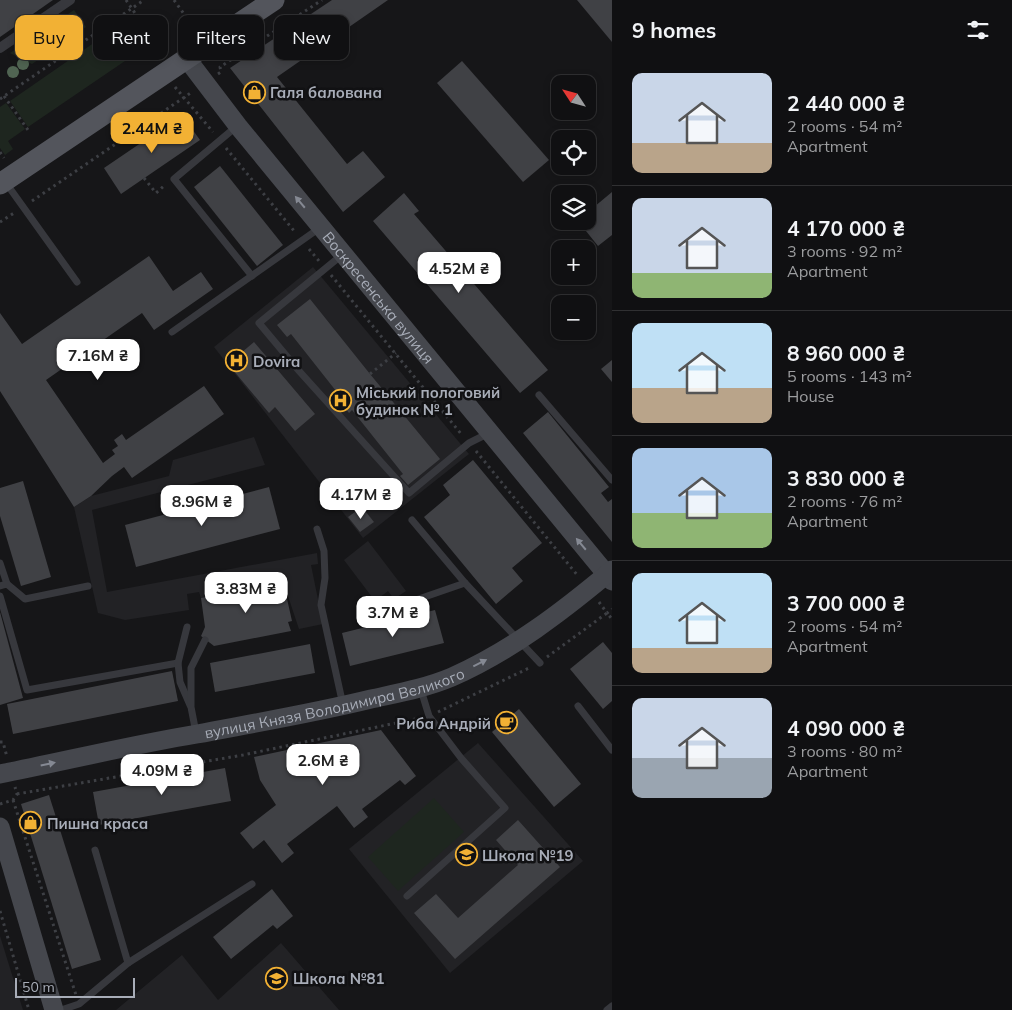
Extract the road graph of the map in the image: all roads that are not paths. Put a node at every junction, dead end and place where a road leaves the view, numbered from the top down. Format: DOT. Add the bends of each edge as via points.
graph roads {
  1 [pos="70,0"];
  2 [pos="274,0"];
  3 [pos="252,15"];
  4 [pos="0,48"];
  5 [pos="186,60"];
  6 [pos="188,60"];
  7 [pos="238,126"];
  8 [pos="2,183"];
  9 [pos="321,226"];
  10 [pos="343,254"];
  11 [pos="252,276"];
  12 [pos="77,282"];
  13 [pos="172,332"];
  14 [pos="539,395"];
  15 [pos="489,433"];
  16 [pos="612,480"];
  17 [pos="412,520"];
  18 [pos="317,529"];
  19 [pos="0,563"];
  20 [pos="610,575"];
  21 [pos="465,583"];
  22 [pos="3,585"];
  23 [pos="88,586"];
  24 [pos="0,596"];
  25 [pos="384,611"];
  26 [pos="187,627"];
  27 [pos="205,640"];
  28 [pos="519,641"];
  29 [pos="178,663"];
  30 [pos="540,663"];
  31 [pos="421,687"];
  32 [pos="344,706"];
  33 [pos="578,706"];
  34 [pos="191,707"];
  35 [pos="196,734"];
  36 [pos="612,750"];
  37 [pos="0,774"];
  38 [pos="0,827"];
  39 [pos="94,850"];
  40 [pos="252,884"];
  41 [pos="406,896"];
  42 [pos="128,963"];
  43 [pos="612,1006"];
  44 [pos="54,1010"];
  45 [pos="61,1010"];
  46 [pos="608,1010"];
  1 -- 4 [label="street"];
  2 -- 3 [label="main road"];
  5 -- 8 [label="main road"];
  6 -- 7 [label="main road, Воскресенська вулиця"];
  9 -- 7 [label="main road, Воскресенська вулиця, one-way"];
  7 -- 11 [label="lane" via="174,179"];
  8 -- 12 [label="lane"];
  9 -- 10 [label="main road, Воскресенська вулиця"];
  9 -- 11 [label="lane"];
  10 -- 15 [label="main road, Воскресенська вулиця"];
  10 -- 15 [label="lane" via="259,323 409,493 469,442"];
  11 -- 13 [label="lane"];
  14 -- 16 [label="lane"];
  20 -- 15 [label="main road, Воскресенська вулиця, one-way"];
  17 -- 21 [label="lane"];
  18 -- 32 [label="lane" via="324,551 325,578 321,604"];
  19 -- 22 [label="lane"];
  20 -- 28 [label="main road, вулиця Князя Володимира Великого"];
  21 -- 25 [label="lane"];
  21 -- 28 [label="lane"];
  22 -- 23 [label="lane" via="25,599"];
  24 -- 29 [label="lane" via="27,690"];
  26 -- 29 [label="lane"];
  27 -- 34 [label="lane" via="192,668"];
  28 -- 30 [label="lane"];
  31 -- 28 [label="main road, вулиця Князя Володимира Великого, one-way" via="450,678"];
  29 -- 34 [label="lane" via="180,682"];
  31 -- 32 [label="main road, вулиця Князя Володимира Великого"];
  31 -- 41 [label="lane" via="429,716 506,808"];
  32 -- 35 [label="main road, вулиця Князя Володимира Великого"];
  33 -- 36 [label="lane"];
  34 -- 35 [label="lane"];
  37 -- 35 [label="main road, вулиця Князя Володимира Великого, one-way"];
  38 -- 44 [label="main road"];
  39 -- 42 [label="lane"];
  40 -- 42 [label="lane"];
  42 -- 45 [label="lane" via="78,1004"];
  43 -- 46 [label="lane"];
}
